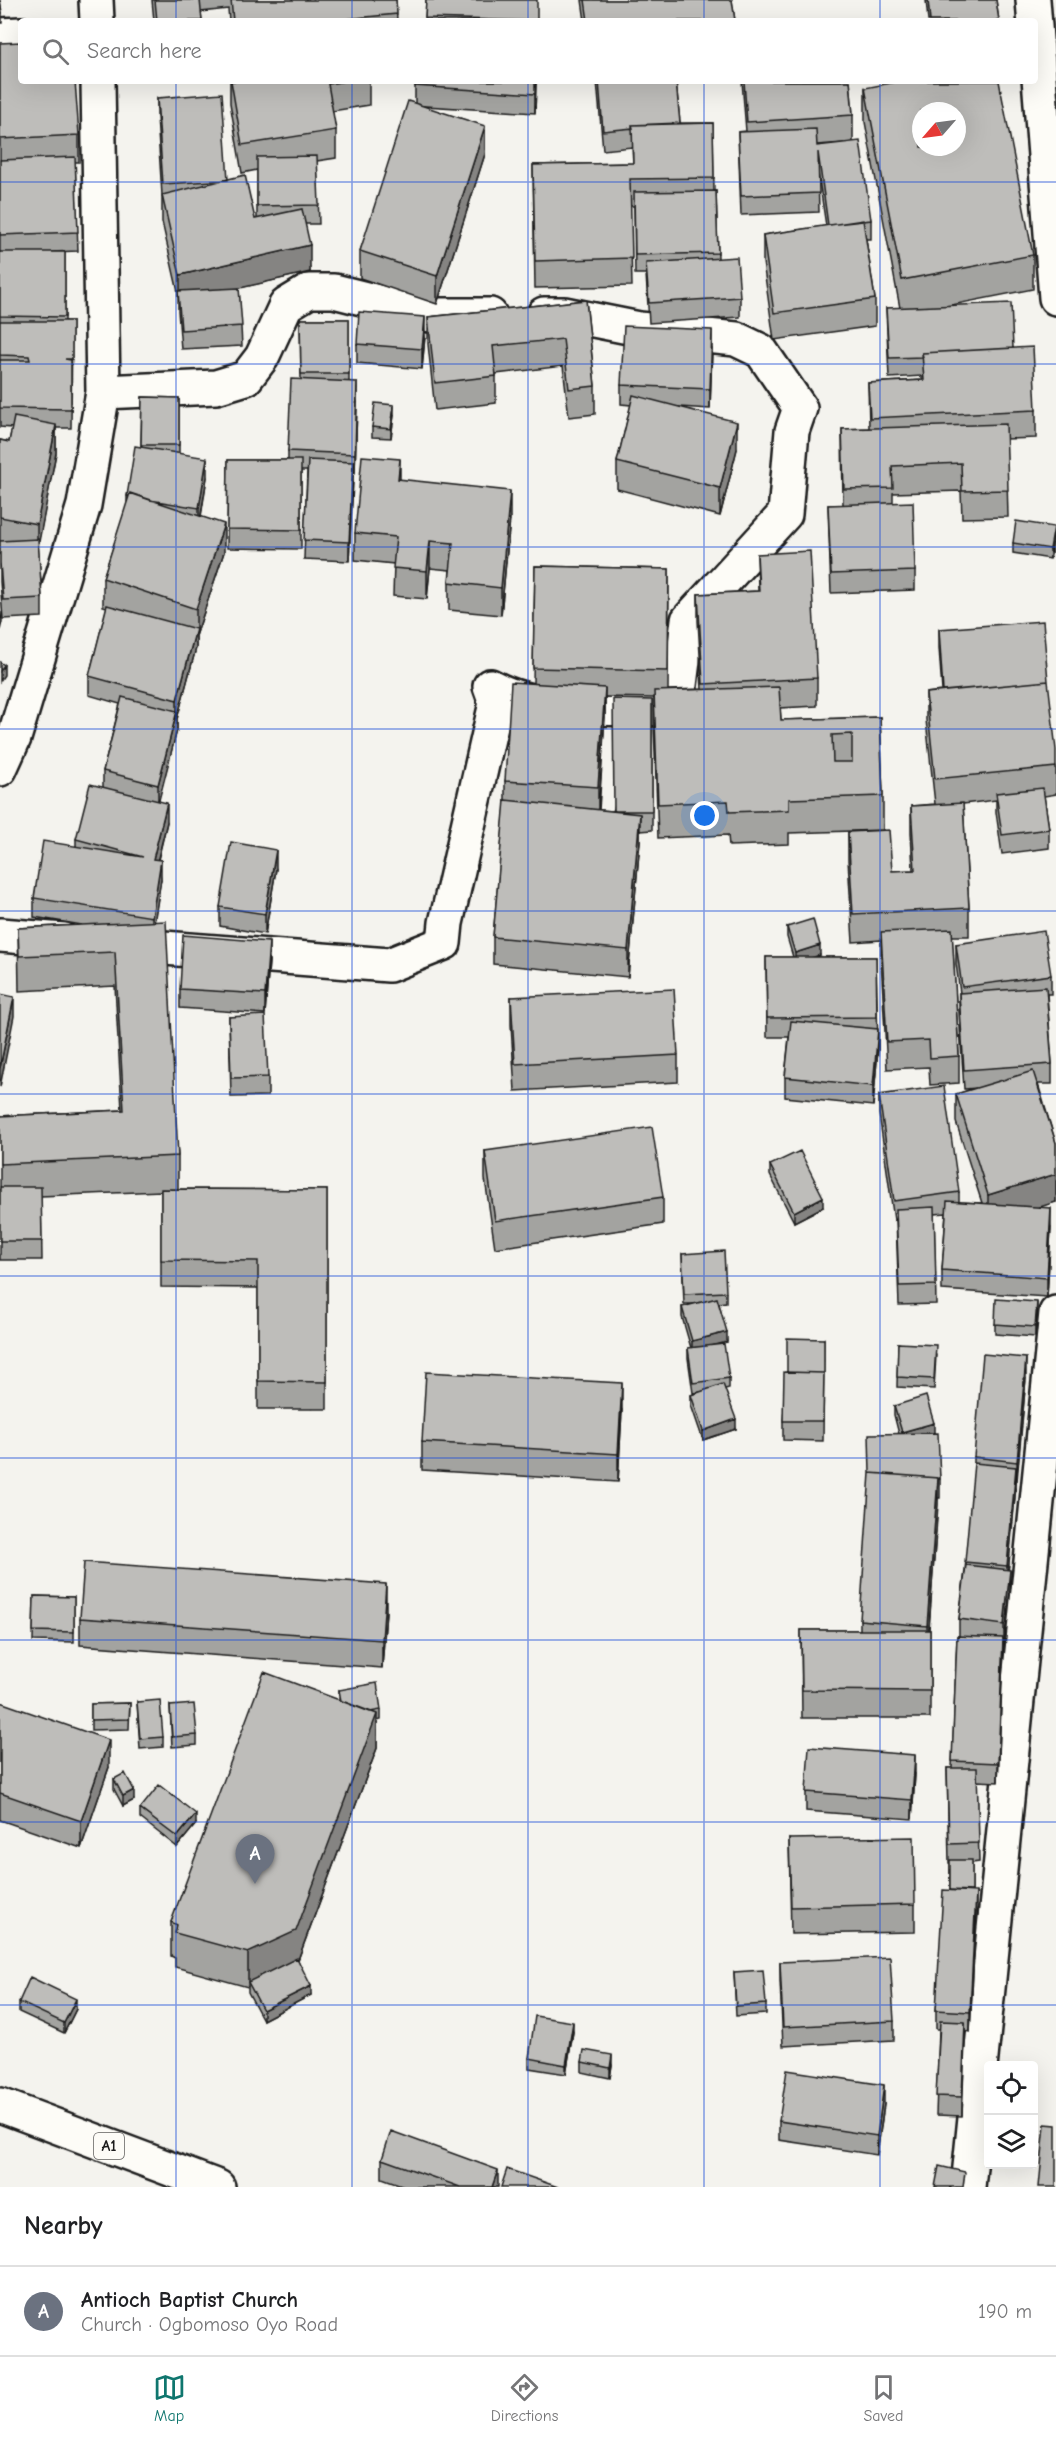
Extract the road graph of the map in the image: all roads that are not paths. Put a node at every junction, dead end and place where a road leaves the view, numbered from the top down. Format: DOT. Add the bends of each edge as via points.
graph roads {
  1 [pos="96,0"];
  2 [pos="1034,0"];
  3 [pos="97,18"];
  4 [pos="1035,18"];
  5 [pos="18,34"];
  6 [pos="0,35"];
  7 [pos="1038,54"];
  8 [pos="98,84"];
  9 [pos="1056,298"];
  10 [pos="104,392"];
  11 [pos="0,769"];
  12 [pos="0,935"];
  13 [pos="1056,1313"];
  14 [pos="1050,1433"];
  15 [pos="0,2105"];
  16 [pos="218,2187"];
  17 [pos="968,2187"];
  1 -- 3 [label="main road"];
  2 -- 4 [label="main road"];
  5 -- 6 [label="main road"];
  7 -- 9 [label="main road"];
  8 -- 10 [label="main road"];
  10 -- 11 [label="main road" via="84,505 14,738"];
  10 -- 12 [label="main road" via="216,387 246,378 262,357 286,305 309,291 334,291 430,315 564,314 639,329 736,339 761,351 800,408 792,431 785,514 688,620 677,709 567,708 505,694 490,686 496,703 444,943 389,965"];
  13 -- 14 [label="main road"];
  14 -- 17 [label="main road"];
  15 -- 16 [label="main road, A1"];
}
